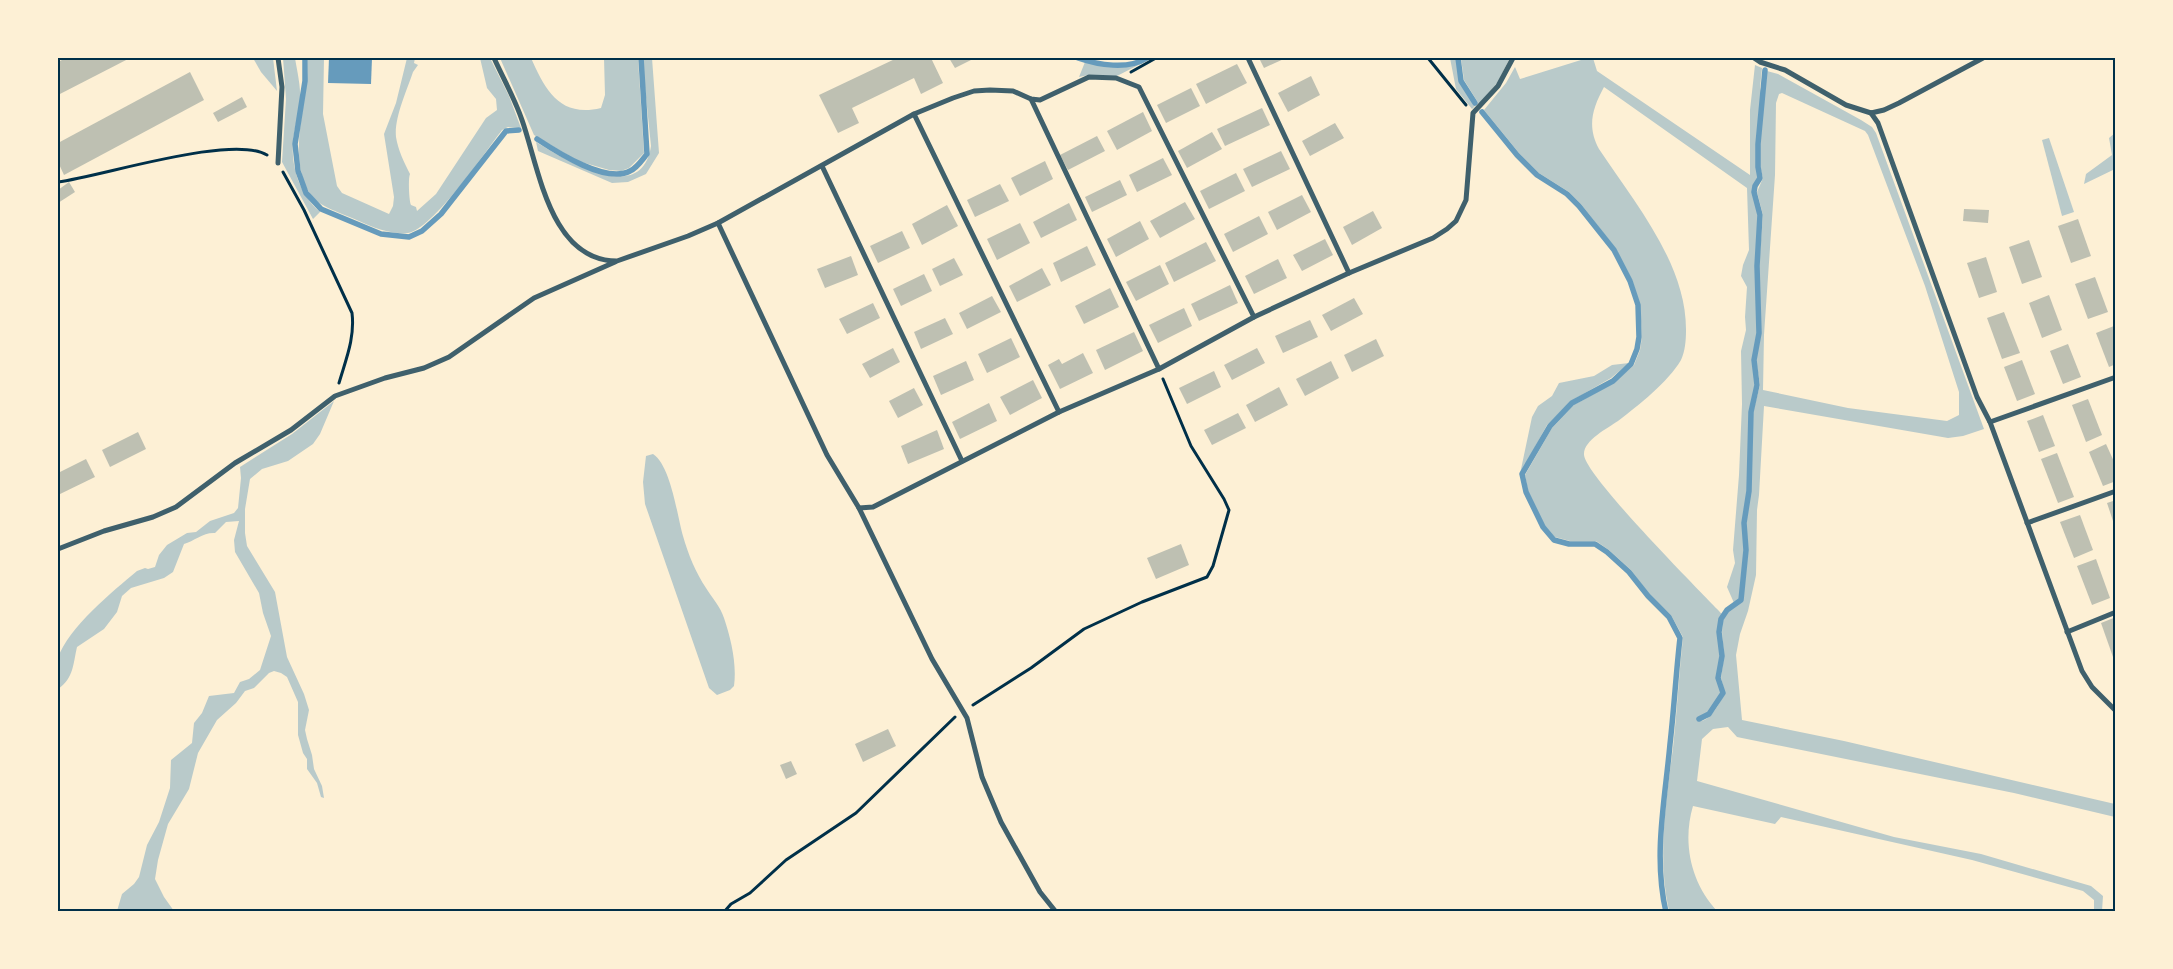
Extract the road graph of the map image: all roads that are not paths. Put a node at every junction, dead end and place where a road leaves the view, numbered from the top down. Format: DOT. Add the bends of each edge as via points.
graph roads {
  1 [pos="278,58"];
  2 [pos="494,58"];
  3 [pos="1248,58"];
  4 [pos="1513,58"];
  5 [pos="1754,58"];
  6 [pos="1983,58"];
  7 [pos="1031,99"];
  8 [pos="1871,113"];
  9 [pos="914,114"];
  10 [pos="278,164"];
  11 [pos="822,166"];
  12 [pos="718,223"];
  13 [pos="617,261"];
  14 [pos="1349,273"];
  15 [pos="1254,317"];
  16 [pos="1159,369"];
  17 [pos="2116,377"];
  18 [pos="1059,412"];
  19 [pos="1990,422"];
  20 [pos="962,461"];
  21 [pos="2116,491"];
  22 [pos="859,508"];
  23 [pos="2027,523"];
  24 [pos="58,550"];
  25 [pos="2116,612"];
  26 [pos="2067,632"];
  27 [pos="2116,711"];
  28 [pos="1056,912"];
  1 -- 10 [label="street" via="282,87"];
  2 -- 13 [label="street" via="522,120 556,220 565,234 584,251 606,261"];
  3 -- 14 [label="street"];
  4 -- 14 [label="street" via="1498,86 1473,113 1466,200 1456,221 1433,238"];
  5 -- 8 [label="street" via="1785,70 1846,105"];
  6 -- 8 [label="street" via="1899,103"];
  7 -- 9 [label="street" via="1012,91 974,91"];
  7 -- 15 [label="street" via="1040,100 1089,77 1116,78 1139,87"];
  7 -- 16 [label="street"];
  8 -- 19 [label="street" via="1878,123 1977,397"];
  9 -- 11 [label="street"];
  9 -- 18 [label="street"];
  11 -- 12 [label="street"];
  11 -- 20 [label="street"];
  12 -- 13 [label="street"];
  12 -- 22 [label="street" via="827,455"];
  13 -- 24 [label="street" via="534,298 449,357 335,396 176,507"];
  14 -- 15 [label="street"];
  15 -- 16 [label="street"];
  16 -- 18 [label="street"];
  17 -- 19 [label="street"];
  18 -- 20 [label="street"];
  19 -- 23 [label="street"];
  20 -- 22 [label="street" via="873,507"];
  21 -- 23 [label="street"];
  22 -- 28 [label="street" via="932,658 966,718 982,777 1001,822 1040,892"];
  23 -- 26 [label="street"];
  25 -- 26 [label="street"];
  26 -- 27 [label="street" via="2082,671"];
}
